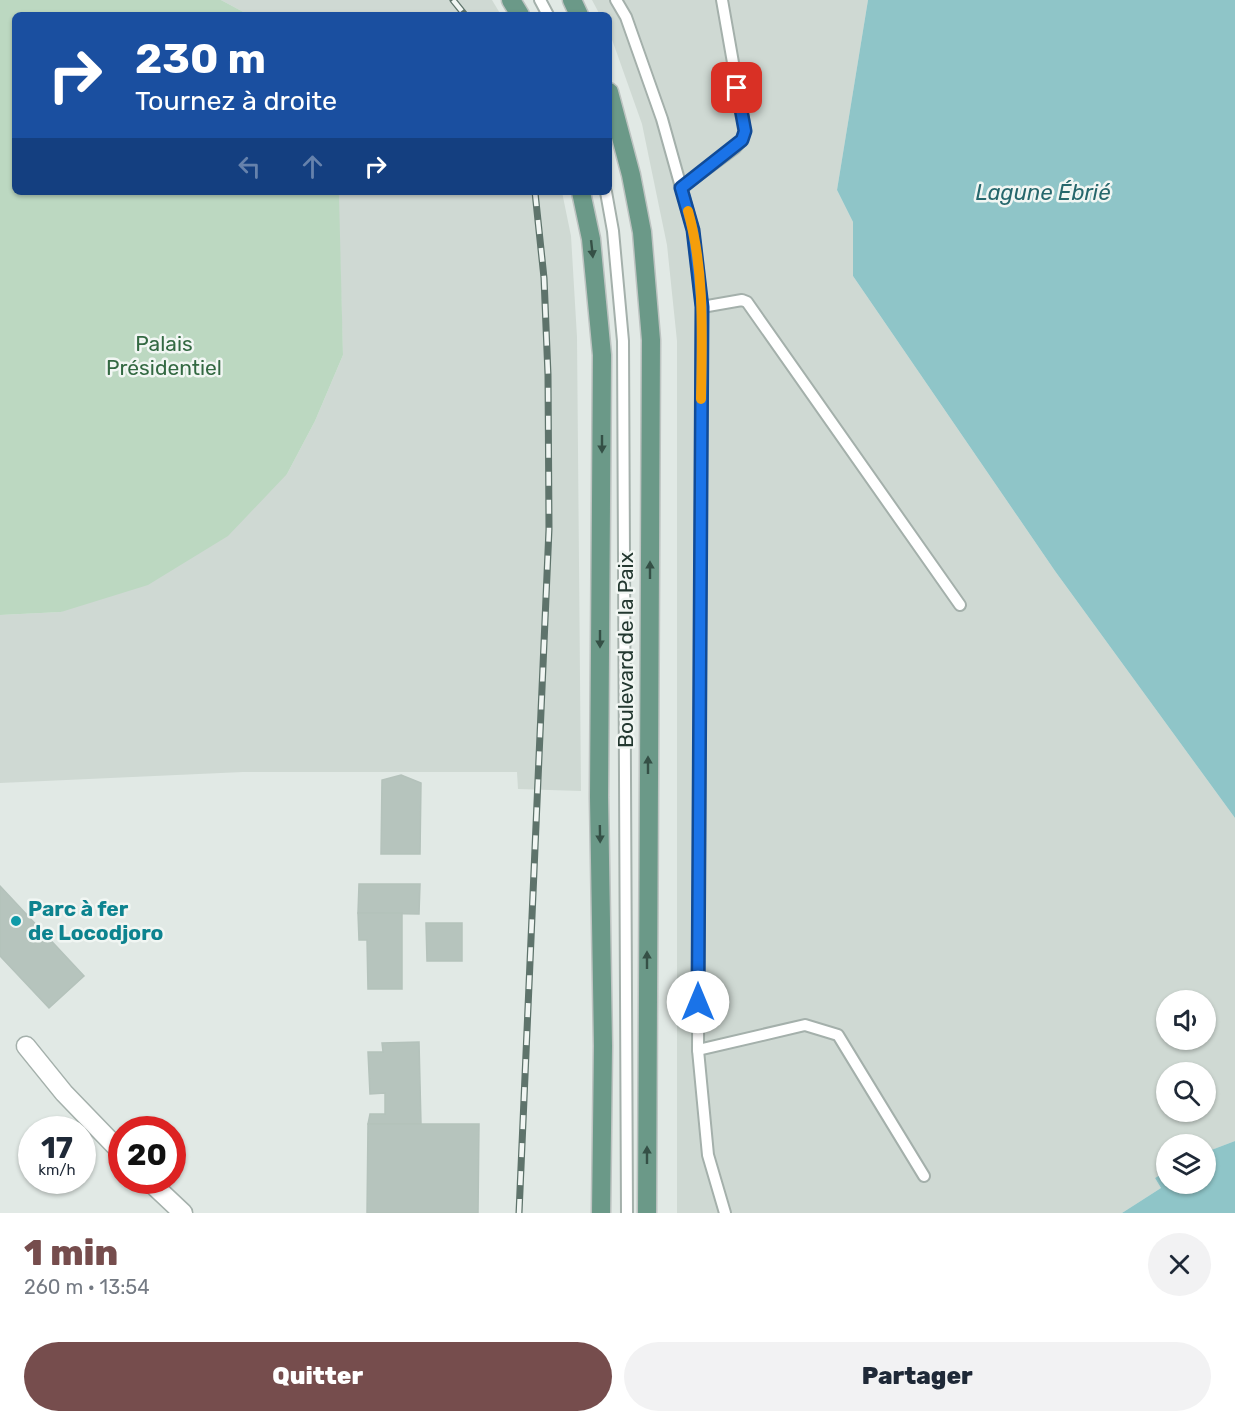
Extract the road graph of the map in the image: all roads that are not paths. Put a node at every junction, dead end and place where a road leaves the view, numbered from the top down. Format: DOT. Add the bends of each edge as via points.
graph roads {
  1 [pos="616,0"];
  2 [pos="722,0"];
  3 [pos="612,103"];
  4 [pos="681,188"];
  5 [pos="582,195"];
  6 [pos="607,195"];
  7 [pos="702,307"];
  8 [pos="960,605"];
  9 [pos="26,1046"];
  10 [pos="698,1050"];
  11 [pos="108,1139"];
  12 [pos="924,1176"];
  13 [pos="163,1194"];
  14 [pos="183,1213"];
  15 [pos="601,1213"];
  16 [pos="627,1213"];
  17 [pos="646,1213"];
  18 [pos="725,1213"];
  1 -- 4 [label="lane" via="626,17 658,108"];
  2 -- 4 [label="lane" via="745,131 735,148"];
  17 -- 3 [label="main road, Boulevard de la Paix, one-way" via="651,340 642,232"];
  4 -- 7 [label="lane" via="693,230"];
  5 -- 15 [label="main road, Boulevard de la Paix, one-way" via="591,239 602,355"];
  6 -- 16 [label="lane, Boulevard de la Paix" via="623,341"];
  7 -- 8 [label="lane" via="747,302"];
  7 -- 10 [label="lane"];
  9 -- 11 [label="street"];
  10 -- 12 [label="lane" via="805,1026 838,1035"];
  10 -- 18 [label="lane" via="708,1155"];
  13 -- 14 [label="street"];
}
